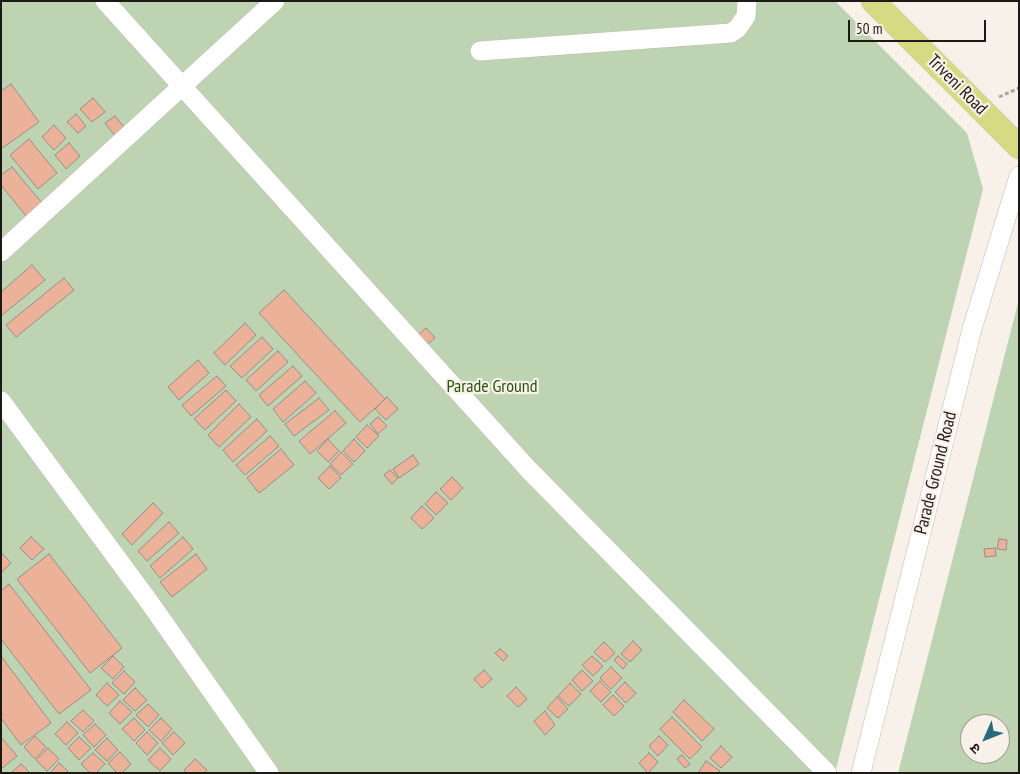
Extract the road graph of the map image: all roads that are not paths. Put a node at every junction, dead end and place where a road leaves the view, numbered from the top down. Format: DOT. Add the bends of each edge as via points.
graph roads {
  1 [pos="105,1"];
  2 [pos="275,1"];
  3 [pos="747,1"];
  4 [pos="873,1"];
  5 [pos="480,50"];
  6 [pos="182,88"];
  7 [pos="1019,147"];
  8 [pos="1019,176"];
  9 [pos="1,252"];
  10 [pos="1,401"];
  11 [pos="269,773"];
  12 [pos="827,773"];
  13 [pos="861,773"];
  1 -- 6 [label="street"];
  2 -- 6 [label="street"];
  3 -- 5 [label="street" via="746,16 731,33"];
  4 -- 7 [label="main road, Triveni Road"];
  6 -- 9 [label="street"];
  6 -- 12 [label="street" via="529,470"];
  8 -- 13 [label="street, Parade Ground Road" via="972,329"];
  10 -- 11 [label="street" via="150,603"];
}
